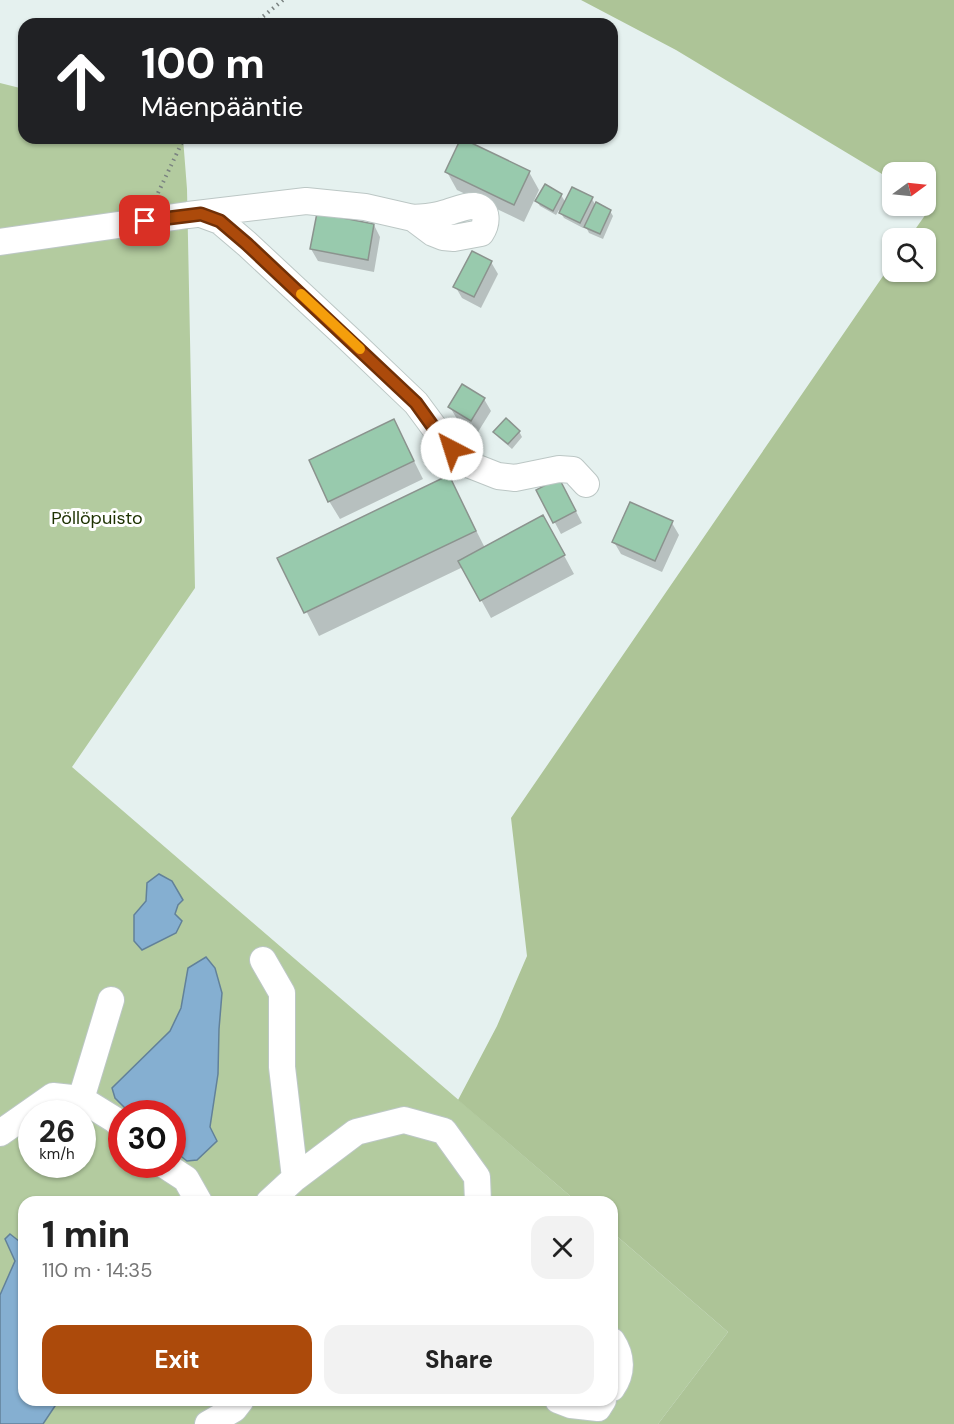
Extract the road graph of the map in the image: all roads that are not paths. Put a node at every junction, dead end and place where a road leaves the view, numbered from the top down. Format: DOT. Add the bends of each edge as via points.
graph roads {
  1 [pos="251,207"];
  2 [pos="194,215"];
  3 [pos="413,218"];
  4 [pos="0,242"];
  5 [pos="247,244"];
  6 [pos="586,484"];
  7 [pos="263,960"];
  8 [pos="111,1000"];
  9 [pos="81,1099"];
  10 [pos="108,1116"];
  11 [pos="0,1133"];
  12 [pos="184,1178"];
  13 [pos="295,1178"];
  14 [pos="196,1196"];
  15 [pos="276,1196"];
  16 [pos="478,1196"];
  17 [pos="618,1349"];
  18 [pos="618,1380"];
  19 [pos="237,1406"];
  20 [pos="580,1406"];
  21 [pos="599,1406"];
  22 [pos="208,1424"];
  1 -- 2 [label="street"];
  1 -- 3 [label="street" via="306,201 365,207"];
  1 -- 5 [label="street" via="244,225"];
  2 -- 4 [label="street"];
  2 -- 5 [label="street" via="220,221"];
  5 -- 6 [label="street" via="416,403 465,463 515,478 558,469 573,470"];
  7 -- 13 [label="street" via="282,993 282,1067"];
  8 -- 9 [label="street"];
  9 -- 10 [label="street"];
  9 -- 11 [label="street" via="53,1096"];
  12 -- 14 [label="street"];
  13 -- 15 [label="street"];
  13 -- 16 [label="street" via="356,1132 404,1120 444,1131 477,1177"];
  17 -- 18 [label="street"];
  19 -- 22 [label="street"];
  20 -- 21 [label="street"];
}
